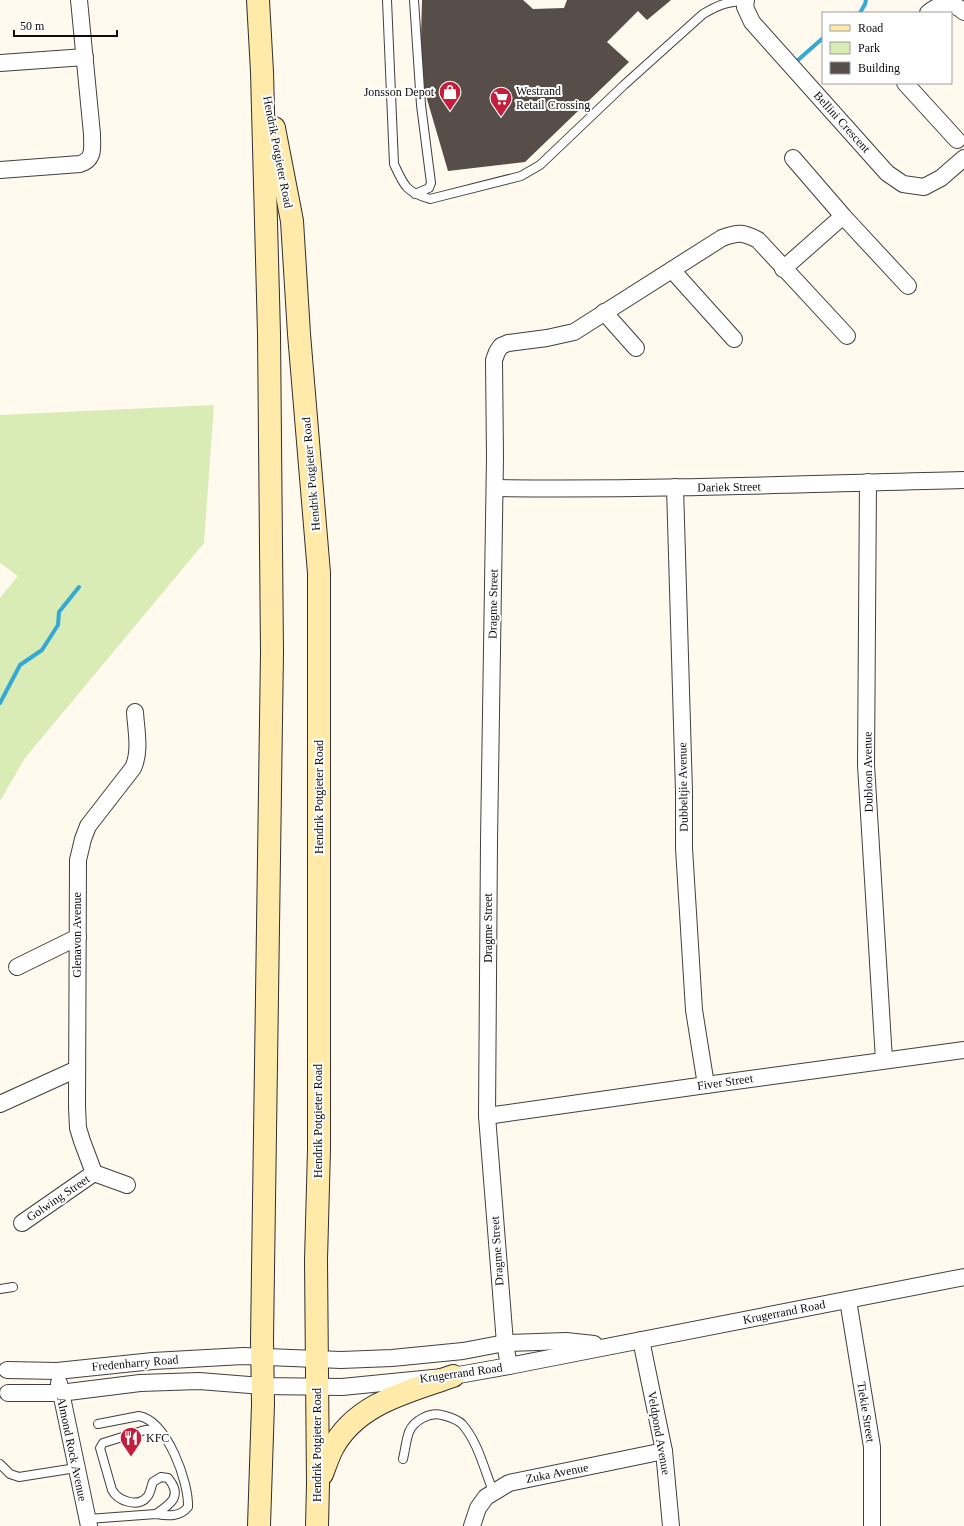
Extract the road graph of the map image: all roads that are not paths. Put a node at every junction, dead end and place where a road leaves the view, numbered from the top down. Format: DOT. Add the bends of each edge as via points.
graph roads {
  1 [pos="79,0"];
  2 [pos="258,0"];
  3 [pos="387,0"];
  4 [pos="414,0"];
  5 [pos="746,0"];
  6 [pos="929,12"];
  7 [pos="964,12"];
  8 [pos="85,57"];
  9 [pos="0,63"];
  10 [pos="262,72"];
  11 [pos="906,84"];
  12 [pos="957,140"];
  13 [pos="793,158"];
  14 [pos="964,158"];
  15 [pos="0,170"];
  16 [pos="415,195"];
  17 [pos="843,216"];
  18 [pos="783,268"];
  19 [pos="672,270"];
  20 [pos="908,286"];
  21 [pos="604,312"];
  22 [pos="847,336"];
  23 [pos="734,339"];
  24 [pos="636,348"];
  25 [pos="964,480"];
  26 [pos="868,482"];
  27 [pos="675,487"];
  28 [pos="495,488"];
  29 [pos="135,712"];
  30 [pos="78,937"];
  31 [pos="17,966"];
  32 [pos="964,1050"];
  33 [pos="884,1060"];
  34 [pos="76,1069"];
  35 [pos="706,1085"];
  36 [pos="0,1104"];
  37 [pos="487,1116"];
  38 [pos="94,1173"];
  39 [pos="127,1185"];
  40 [pos="22,1223"];
  41 [pos="964,1278"];
  42 [pos="13,1287"];
  43 [pos="0,1289"];
  44 [pos="848,1300"];
  45 [pos="641,1340"];
  46 [pos="505,1344"];
  47 [pos="603,1347"];
  48 [pos="263,1356"];
  49 [pos="317,1358"];
  50 [pos="509,1366"];
  51 [pos="4,1367"];
  52 [pos="57,1371"];
  53 [pos="453,1376"];
  54 [pos="262,1386"];
  55 [pos="317,1387"];
  56 [pos="60,1393"];
  57 [pos="4,1396"];
  58 [pos="98,1424"];
  59 [pos="158,1429"];
  60 [pos="664,1451"];
  61 [pos="403,1460"];
  62 [pos="0,1464"];
  63 [pos="76,1468"];
  64 [pos="318,1484"];
  65 [pos="493,1491"];
  66 [pos="156,1514"];
  67 [pos="89,1523"];
  68 [pos="259,1526"];
  69 [pos="317,1526"];
  70 [pos="472,1526"];
  71 [pos="671,1526"];
  72 [pos="872,1526"];
  1 -- 8 [label="street"];
  2 -- 10 [label="main road, Hendrik Potgieter Road"];
  3 -- 16 [label="lane" via="394,164 403,183"];
  4 -- 16 [label="lane" via="421,105 431,183 424,192"];
  5 -- 14 [label="street, Bellini Crescent" via="745,7 752,22 887,173 903,184 924,187 941,178"];
  5 -- 16 [label="lane" via="727,2 703,14 540,165 521,176 430,199"];
  6 -- 7 [label="street" via="938,5 945,4 957,6"];
  8 -- 9 [label="street"];
  8 -- 15 [label="street" via="92,134 92,150 87,162"];
  10 -- 48 [label="main road, Hendrik Potgieter Road" via="269,334 272,652"];
  10 -- 49 [label="main road, Hendrik Potgieter Road" via="292,221 319,573"];
  11 -- 12 [label="street"];
  13 -- 17 [label="street"];
  17 -- 18 [label="street"];
  17 -- 20 [label="street"];
  18 -- 19 [label="street, Dragme Street" via="758,240 747,234 736,233 722,238"];
  18 -- 22 [label="street, Dragme Street"];
  19 -- 21 [label="street, Dragme Street"];
  19 -- 23 [label="street"];
  21 -- 24 [label="street"];
  21 -- 28 [label="street, Dragme Street" via="574,332 508,343 501,346 497,352 494,360"];
  25 -- 26 [label="street, Dariek Street"];
  26 -- 27 [label="street, Dariek Street"];
  26 -- 33 [label="street, Dubloon Avenue" via="866,765"];
  27 -- 28 [label="street, Dariek Street"];
  27 -- 35 [label="street, Dubbeltjie Avenue" via="685,870 694,1010"];
  28 -- 37 [label="street, Dragme Street"];
  29 -- 30 [label="street, Glenavon Avenue" via="138,754 136,762 88,826 83,839 78,860"];
  30 -- 31 [label="street"];
  30 -- 34 [label="street, Glenavon Avenue"];
  32 -- 33 [label="street, Fiver Street"];
  33 -- 35 [label="street, Fiver Street"];
  34 -- 36 [label="street"];
  34 -- 38 [label="street, Glenavon Avenue" via="78,1128"];
  35 -- 37 [label="street, Fiver Street"];
  37 -- 46 [label="street, Dragme Street"];
  38 -- 39 [label="street"];
  38 -- 40 [label="street, Golwing Street"];
  41 -- 44 [label="street, Krugerrand Road"];
  42 -- 43 [label="lane"];
  44 -- 45 [label="street, Krugerrand Road"];
  44 -- 72 [label="street, Tiekie Street" via="872,1447"];
  45 -- 47 [label="street, Krugerrand Road"];
  45 -- 60 [label="street, Veldpond Avenue"];
  46 -- 47 [label="street, Krugerrand Road" via="566,1341 587,1342"];
  46 -- 49 [label="street, Krugerrand Road" via="392,1358"];
  46 -- 50 [label="street, Dragme Street"];
  47 -- 50 [label="street, Krugerrand Road"];
  48 -- 49 [label="street, Krugerrand Road"];
  48 -- 52 [label="street, Fredenharry Road" via="153,1361"];
  48 -- 54 [label="main road, Hendrik Potgieter Road"];
  49 -- 55 [label="main road, Hendrik Potgieter Road"];
  50 -- 53 [label="street, Krugerrand Road"];
  51 -- 52 [label="street, Fredenharry Road"];
  51 -- 57 [label="street" via="11,1377 11,1385"];
  52 -- 56 [label="street, Almond Rock Avenue"];
  53 -- 55 [label="street, Krugerrand Road" via="342,1387"];
  53 -- 64 [label="main road" via="389,1398 366,1410 346,1429 332,1448"];
  54 -- 55 [label="street, Krugerrand Road"];
  54 -- 56 [label="street, Fredenharry Road" via="191,1381 140,1383"];
  54 -- 68 [label="main road, Hendrik Potgieter Road"];
  55 -- 64 [label="main road, Hendrik Potgieter Road"];
  56 -- 57 [label="street, Fredenharry Road"];
  56 -- 63 [label="street, Almond Rock Avenue"];
  58 -- 59 [label="lane" via="139,1416 146,1417"];
  59 -- 66 [label="lane" via="177,1460 188,1507 182,1513"];
  59 -- 66 [label="lane" via="145,1430 103,1443 100,1448 112,1490 122,1500 143,1500 149,1495 153,1482 161,1477 168,1478 174,1488 174,1499"];
  60 -- 65 [label="street, Zuka Avenue" via="509,1483"];
  60 -- 71 [label="street, Veldpond Avenue"];
  61 -- 65 [label="lane" via="409,1431 417,1423 431,1414 450,1417 461,1423 474,1441"];
  62 -- 63 [label="lane" via="10,1474 19,1477"];
  63 -- 67 [label="street, Almond Rock Avenue"];
  64 -- 69 [label="main road, Hendrik Potgieter Road"];
  65 -- 70 [label="street, Zuka Avenue" via="478,1508"];
  66 -- 67 [label="lane"];
}
